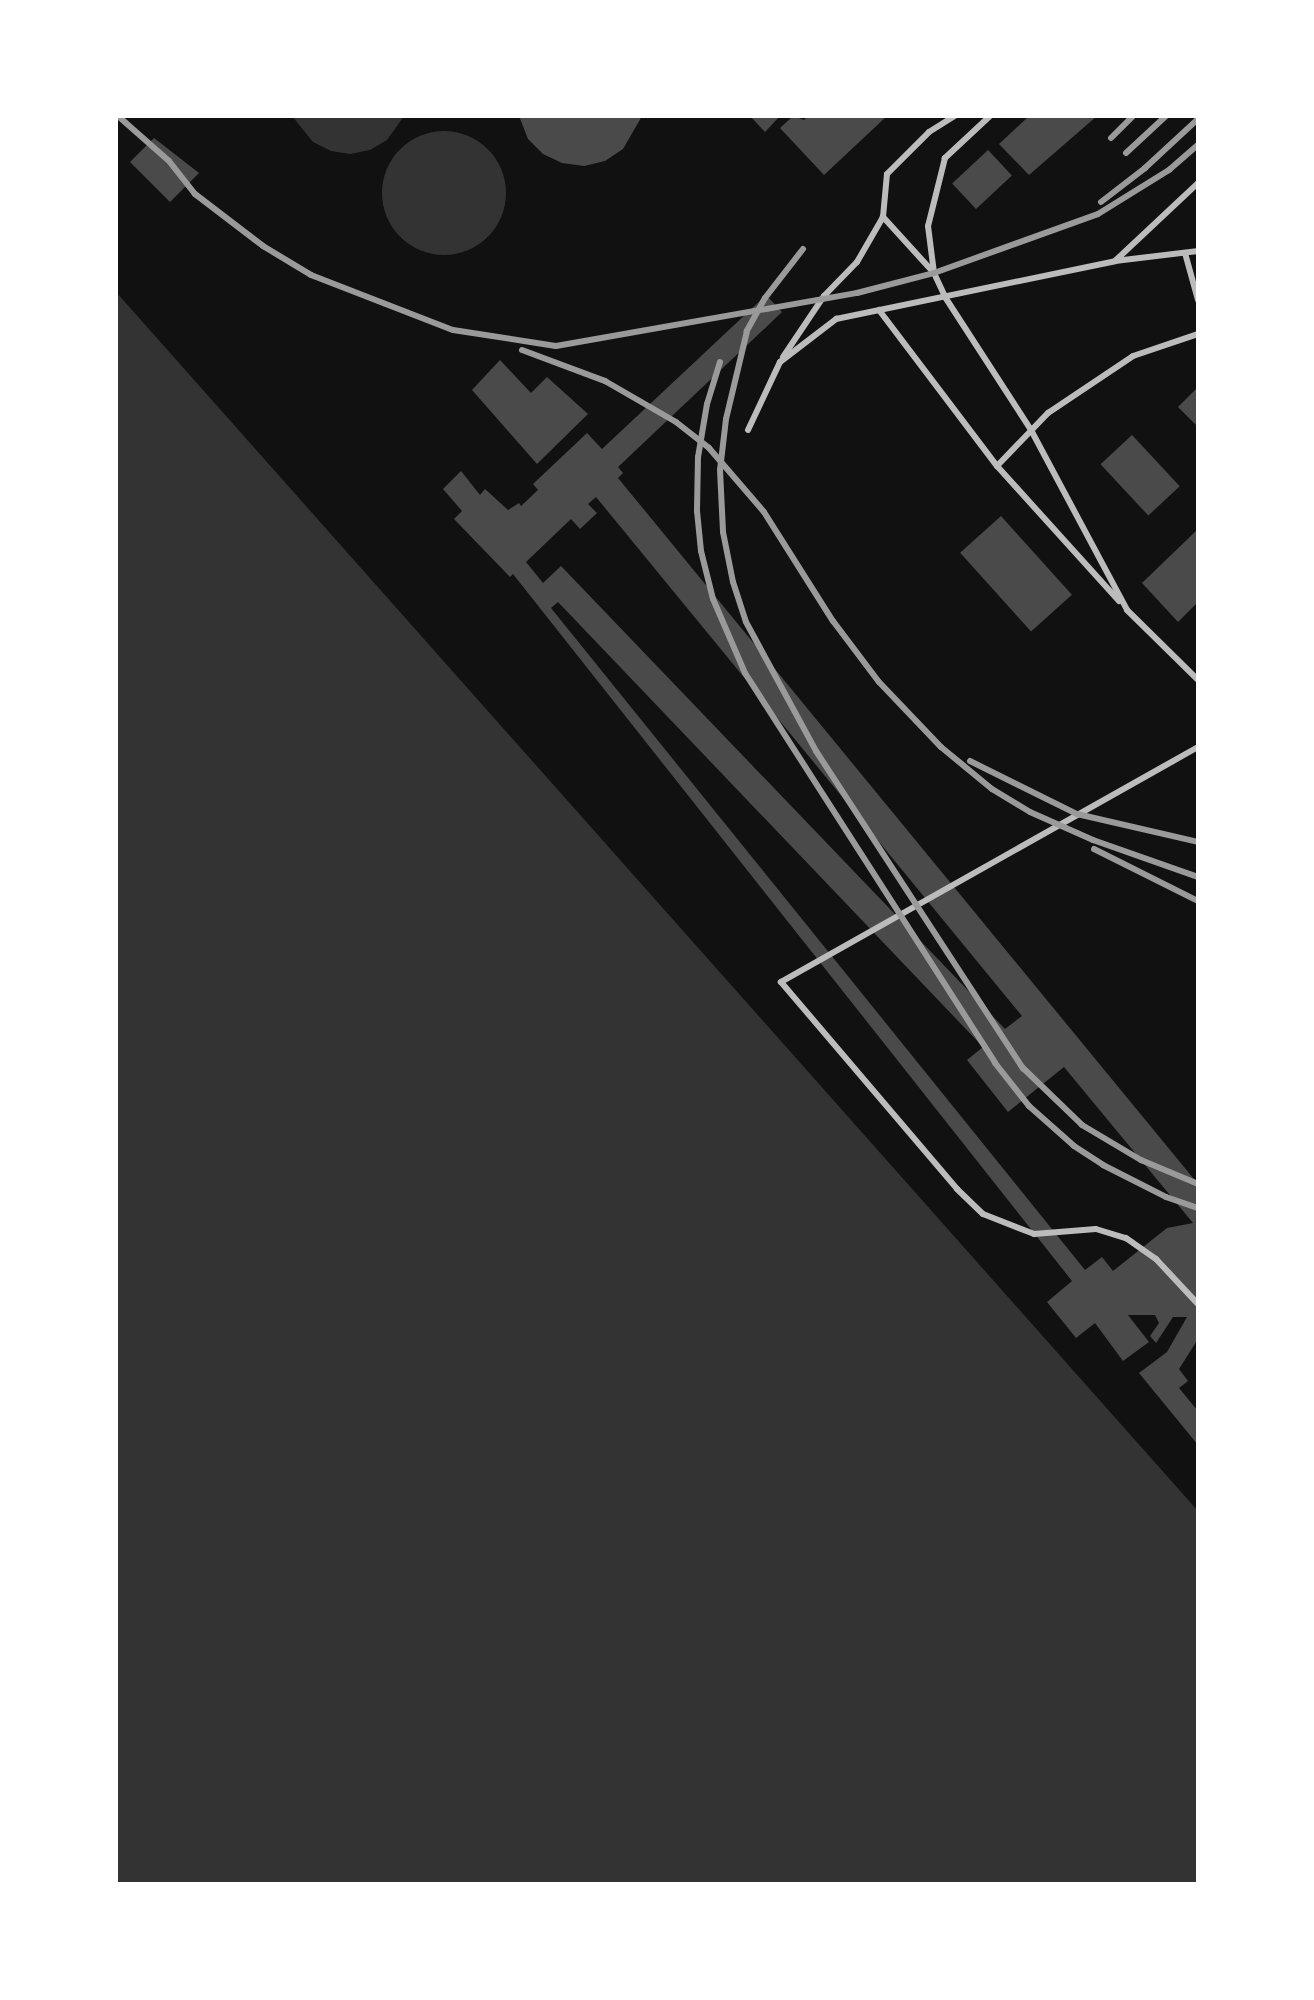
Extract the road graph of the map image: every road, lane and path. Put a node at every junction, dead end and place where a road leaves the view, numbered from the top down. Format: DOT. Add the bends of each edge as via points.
graph roads {
  1 [pos="955,116"];
  2 [pos="990,116"];
  3 [pos="1198,183"];
  4 [pos="883,217"];
  5 [pos="1198,251"];
  6 [pos="1185,253"];
  7 [pos="1115,261"];
  8 [pos="934,273"];
  9 [pos="945,297"];
  10 [pos="1198,300"];
  11 [pos="879,310"];
  12 [pos="1198,334"];
  13 [pos="780,362"];
  14 [pos="748,430"];
  15 [pos="1031,430"];
  16 [pos="997,466"];
  17 [pos="1127,610"];
  18 [pos="1198,680"];
  19 [pos="1198,747"];
  20 [pos="1198,1304"];
  1 -- 4 [label="lane" via="929,132 887,174"];
  2 -- 8 [label="lane" via="945,158 928,226"];
  3 -- 7 [label="lane"];
  4 -- 8 [label="lane"];
  4 -- 13 [label="lane" via="857,262 824,296"];
  5 -- 6 [label="lane"];
  6 -- 7 [label="lane"];
  6 -- 10 [label="lane"];
  7 -- 9 [label="lane"];
  8 -- 9 [label="lane"];
  9 -- 11 [label="lane"];
  9 -- 15 [label="lane"];
  11 -- 13 [label="lane" via="836,319"];
  11 -- 16 [label="lane"];
  12 -- 15 [label="lane" via="1133,356"];
  13 -- 14 [label="lane"];
  15 -- 16 [label="lane"];
  15 -- 17 [label="lane"];
  16 -- 17 [label="lane"];
  17 -- 18 [label="lane"];
  19 -- 20 [label="lane" via="781,982 983,1214 1034,1234 1096,1229 1126,1238 1156,1259"];
}
